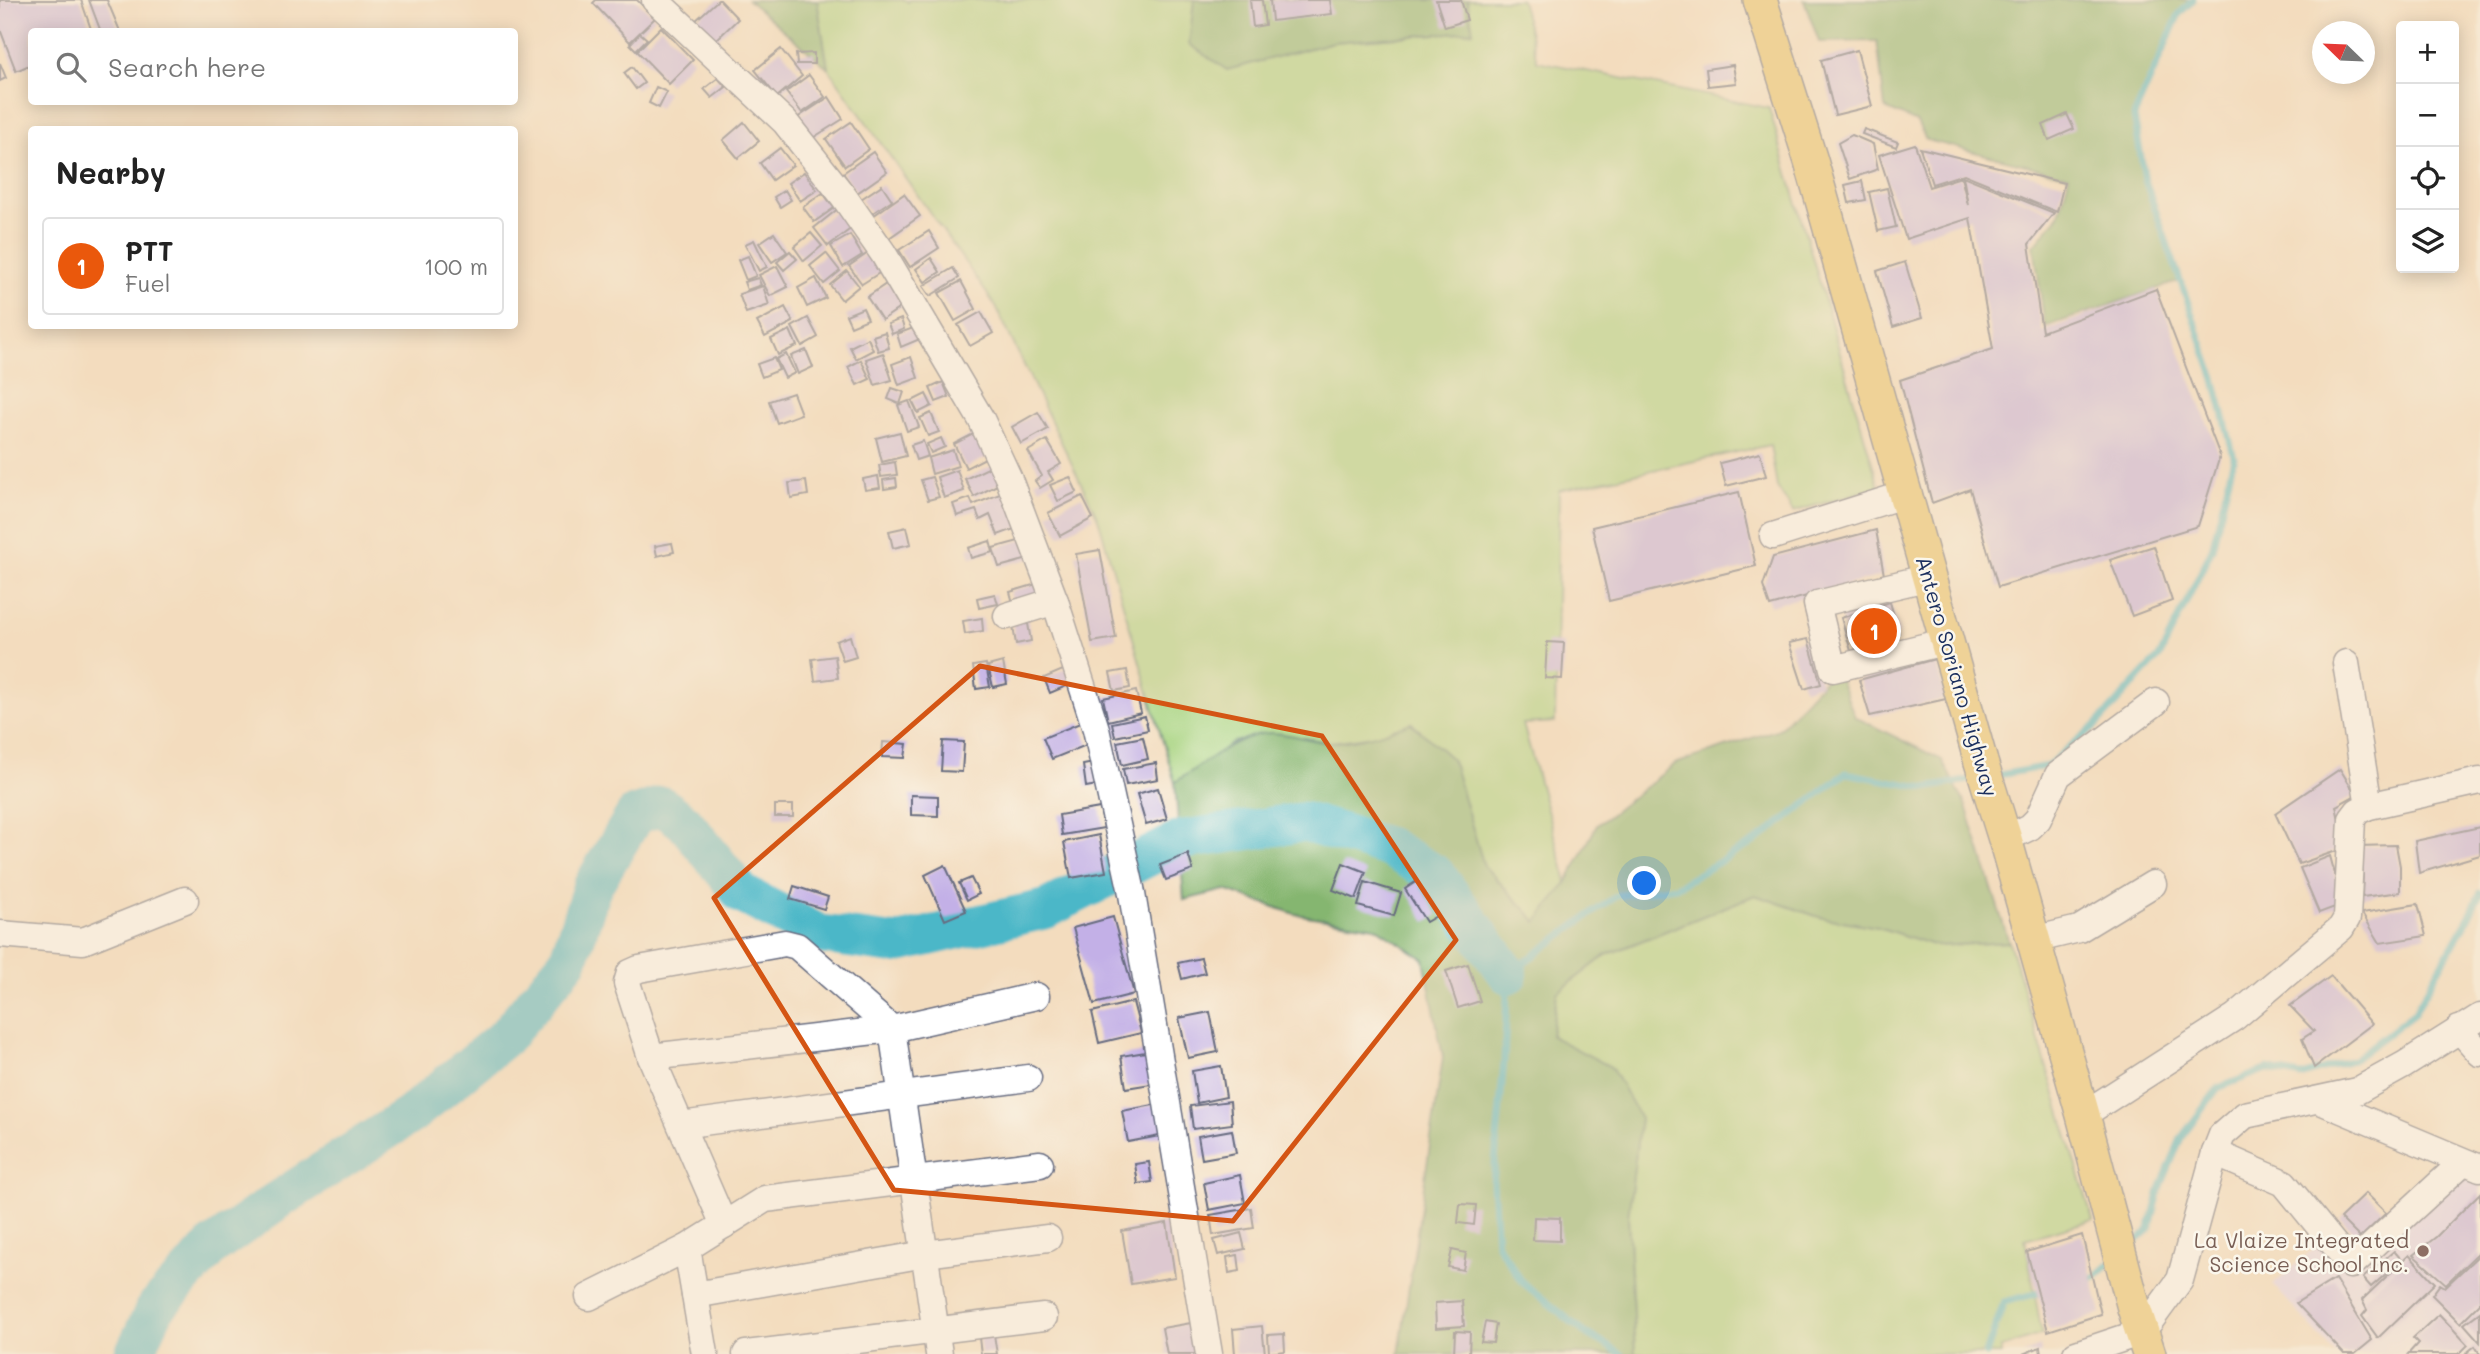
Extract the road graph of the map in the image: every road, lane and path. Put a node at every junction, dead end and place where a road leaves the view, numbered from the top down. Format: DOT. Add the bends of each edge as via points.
graph roads {
  1 [pos="655,0"];
  2 [pos="1760,0"];
  3 [pos="1906,494"];
  4 [pos="1773,536"];
  5 [pos="1930,576"];
  6 [pos="1055,601"];
  7 [pos="1007,616"];
  8 [pos="1948,641"];
  9 [pos="2346,663"];
  10 [pos="2156,702"];
  11 [pos="2480,781"];
  12 [pos="2369,806"];
  13 [pos="2005,839"];
  14 [pos="2153,884"];
  15 [pos="185,900"];
  16 [pos="0,934"];
  17 [pos="2033,940"];
  18 [pos="1036,996"];
  19 [pos="2470,1023"];
  20 [pos="892,1030"];
  21 [pos="2480,1053"];
  22 [pos="651,1057"];
  23 [pos="1028,1078"];
  24 [pos="902,1097"];
  25 [pos="2318,1100"];
  26 [pos="2083,1115"];
  27 [pos="681,1125"];
  28 [pos="2215,1153"];
  29 [pos="1040,1164"];
  30 [pos="2471,1166"];
  31 [pos="914,1180"];
  32 [pos="724,1225"];
  33 [pos="1048,1238"];
  34 [pos="687,1248"];
  35 [pos="925,1254"];
  36 [pos="695,1295"];
  37 [pos="589,1297"];
  38 [pos="1044,1317"];
  39 [pos="938,1342"];
  40 [pos="2145,1343"];
  41 [pos="705,1354"];
  42 [pos="746,1354"];
  43 [pos="1209,1354"];
  44 [pos="2076,1354"];
  1 -- 6 [label="street" via="785,122 883,253 981,419"];
  2 -- 3 [label="main road, Antero Soriano Highway"];
  3 -- 4 [label="street"];
  3 -- 5 [label="main road, Antero Soriano Highway"];
  5 -- 8 [label="main road, Antero Soriano Highway"];
  5 -- 8 [label="street" via="1817,604 1833,669"];
  6 -- 7 [label="street"];
  6 -- 43 [label="street" via="1096,729 1131,888"];
  8 -- 13 [label="main road, Antero Soriano Highway"];
  9 -- 12 [label="street"];
  10 -- 13 [label="street" via="2058,775 2038,819"];
  11 -- 12 [label="street"];
  12 -- 26 [label="street" via="2352,819 2347,918 2341,928 2235,1017"];
  13 -- 17 [label="main road, Antero Soriano Highway"];
  14 -- 17 [label="street" via="2078,929"];
  15 -- 16 [label="street" via="83,941"];
  17 -- 26 [label="main road, Antero Soriano Highway"];
  18 -- 20 [label="street"];
  19 -- 21 [label="street"];
  19 -- 25 [label="street" via="2357,1091"];
  20 -- 22 [label="street"];
  20 -- 22 [label="street" via="797,946 785,943 630,973 627,983"];
  20 -- 24 [label="street"];
  22 -- 27 [label="street"];
  23 -- 24 [label="street"];
  24 -- 27 [label="street"];
  24 -- 31 [label="street"];
  25 -- 28 [label="street" via="2245,1115 2222,1135"];
  25 -- 30 [label="street"];
  26 -- 40 [label="main road, Antero Soriano Highway"];
  27 -- 32 [label="street"];
  28 -- 30 [label="street" via="2284,1183 2351,1265"];
  28 -- 40 [label="street" via="2180,1280"];
  29 -- 31 [label="street"];
  31 -- 32 [label="street" via="765,1199"];
  31 -- 35 [label="street"];
  32 -- 34 [label="street"];
  33 -- 35 [label="street"];
  34 -- 36 [label="street"];
  34 -- 37 [label="street"];
  35 -- 36 [label="street"];
  35 -- 39 [label="street"];
  36 -- 41 [label="street"];
  38 -- 39 [label="street"];
  39 -- 42 [label="street"];
  40 -- 44 [label="street"];
}
